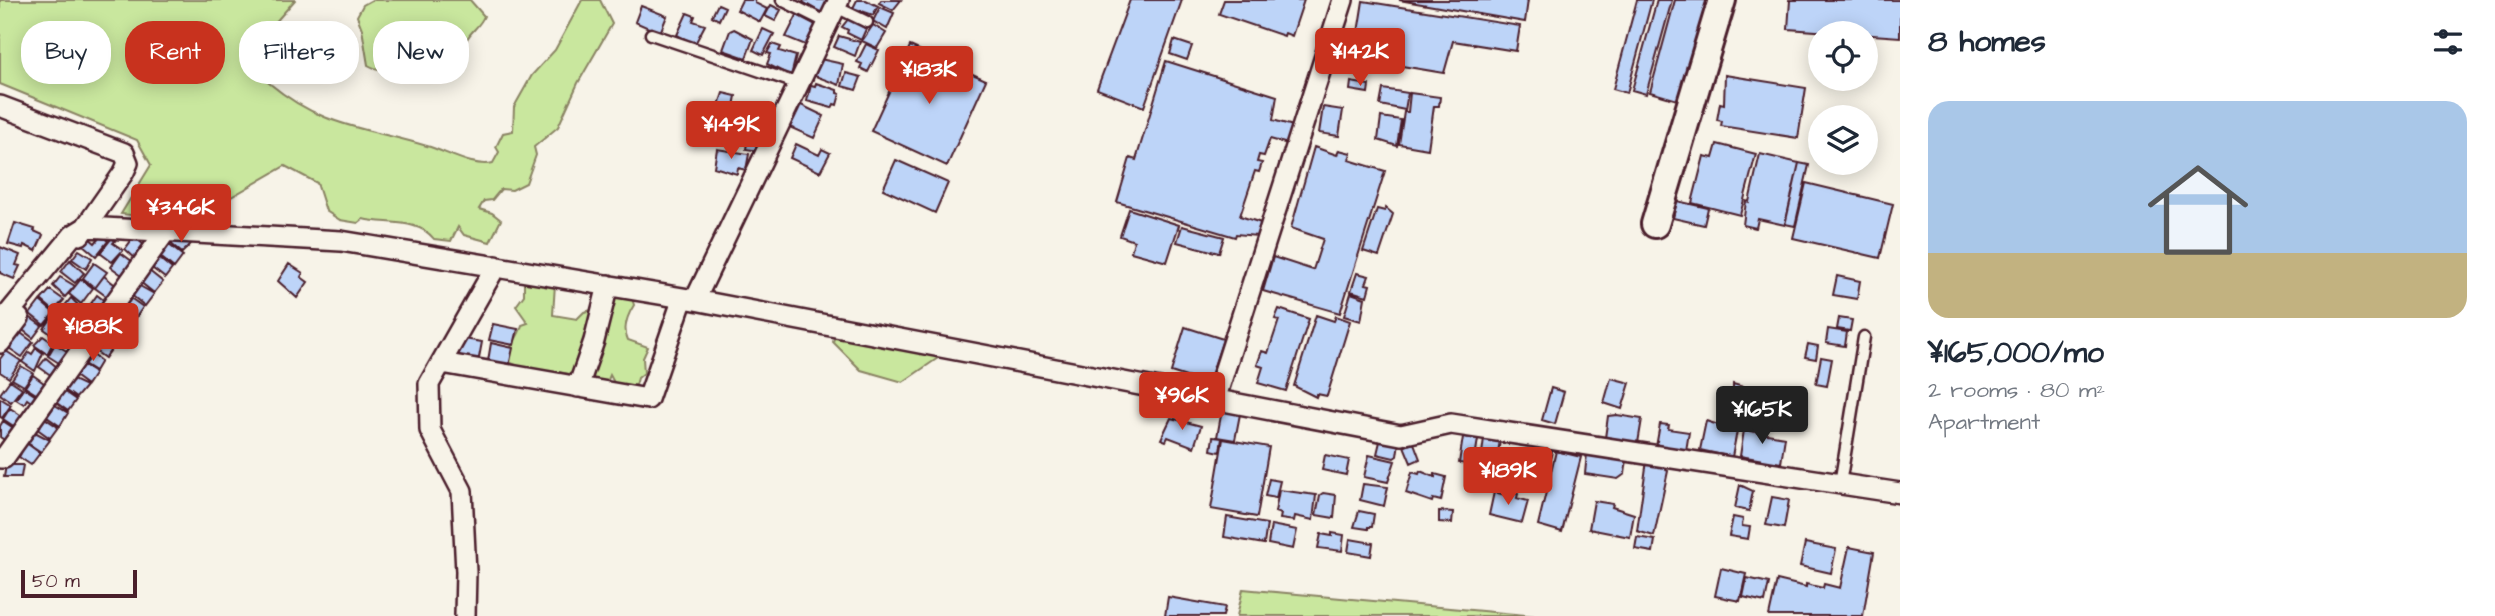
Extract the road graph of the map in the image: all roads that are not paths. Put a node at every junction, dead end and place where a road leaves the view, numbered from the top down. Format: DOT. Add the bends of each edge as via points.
graph roads {
  1 [pos="782,0"];
  2 [pos="1343,0"];
  3 [pos="1722,0"];
  4 [pos="834,10"];
  5 [pos="867,22"];
  6 [pos="651,34"];
  7 [pos="799,84"];
  8 [pos="0,106"];
  9 [pos="1656,224"];
  10 [pos="86,227"];
  11 [pos="166,231"];
  12 [pos="496,266"];
  13 [pos="608,285"];
  14 [pos="689,299"];
  15 [pos="0,324"];
  16 [pos="1864,337"];
  17 [pos="0,343"];
  18 [pos="442,363"];
  19 [pos="578,387"];
  20 [pos="1215,400"];
  21 [pos="0,458"];
  22 [pos="1840,484"];
  23 [pos="1900,493"];
  24 [pos="464,616"];
  1 -- 4 [label="lane"];
  2 -- 20 [label="street"];
  3 -- 9 [label="street"];
  4 -- 5 [label="lane"];
  4 -- 7 [label="street"];
  6 -- 7 [label="lane"];
  7 -- 14 [label="street"];
  8 -- 10 [label="street" via="124,153 128,163 124,172"];
  10 -- 11 [label="street"];
  10 -- 15 [label="street" via="73,235"];
  10 -- 17 [label="street"];
  11 -- 12 [label="street" via="341,240"];
  11 -- 21 [label="street"];
  12 -- 13 [label="street"];
  12 -- 18 [label="street"];
  13 -- 14 [label="street"];
  13 -- 19 [label="street"];
  14 -- 19 [label="street" via="648,399"];
  14 -- 20 [label="street"];
  16 -- 22 [label="lane"];
  18 -- 19 [label="street"];
  18 -- 24 [label="street" via="429,384 430,430 462,491"];
  20 -- 22 [label="street" via="1401,435 1451,424"];
  22 -- 23 [label="street"];
}
